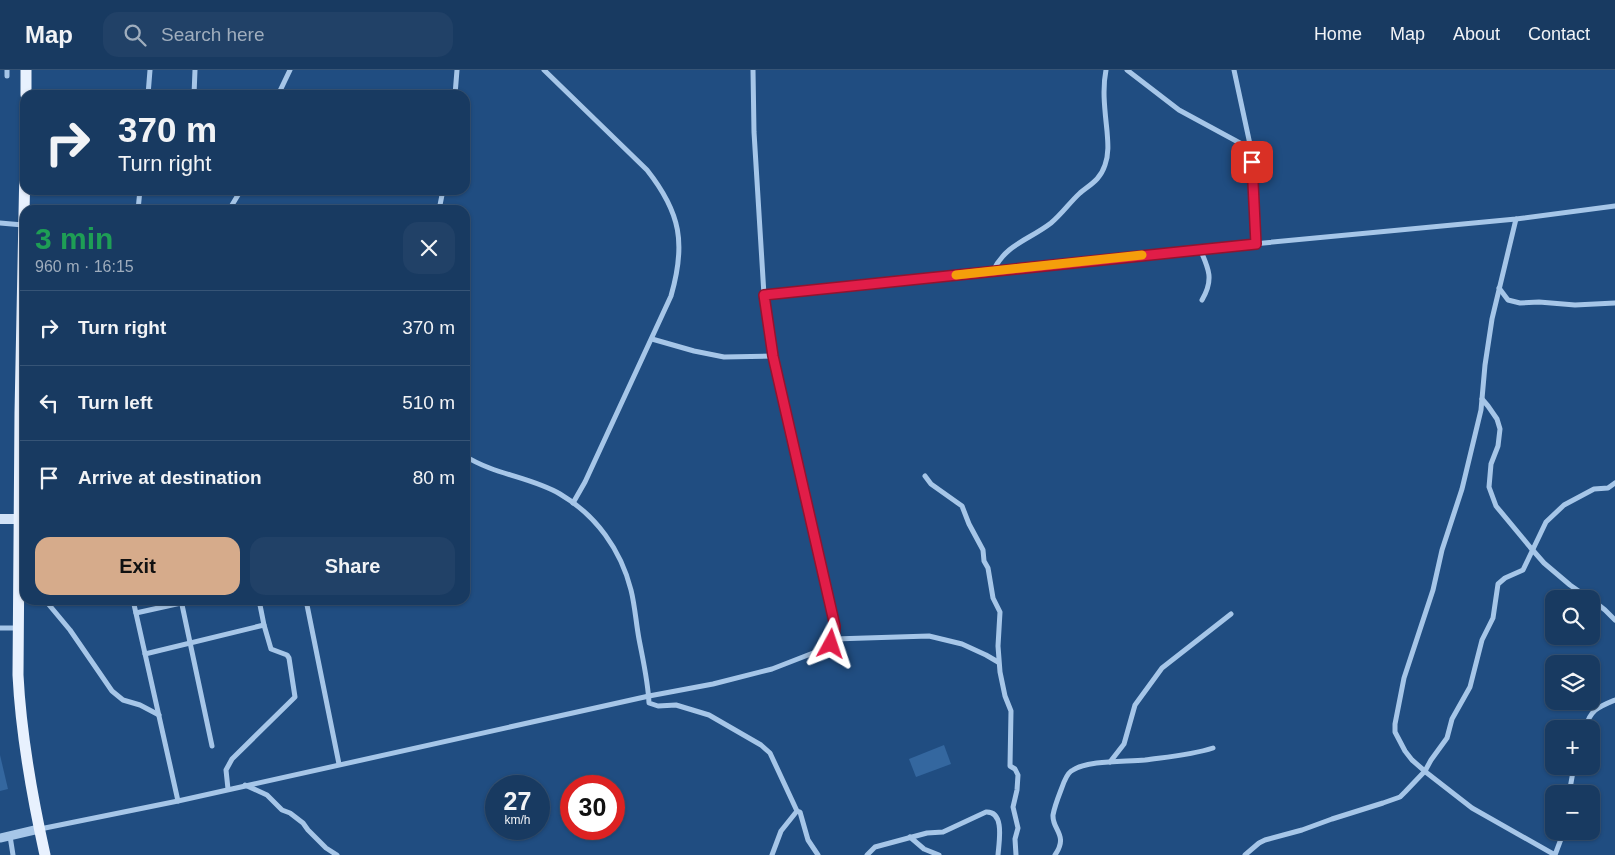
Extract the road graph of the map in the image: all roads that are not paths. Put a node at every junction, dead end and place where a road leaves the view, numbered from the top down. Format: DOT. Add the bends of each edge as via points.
graph roads {
  1 [pos="26,70"];
  2 [pos="150,70"];
  3 [pos="195,70"];
  4 [pos="290,70"];
  5 [pos="457,70"];
  6 [pos="544,70"];
  7 [pos="753,70"];
  8 [pos="1106,70"];
  9 [pos="1127,70"];
  10 [pos="1234,70"];
  11 [pos="26,90"];
  12 [pos="148,90"];
  13 [pos="194,90"];
  14 [pos="280,90"];
  15 [pos="455,90"];
  16 [pos="1251,149"];
  17 [pos="1615,206"];
  18 [pos="1516,219"];
  19 [pos="0,223"];
  20 [pos="20,225"];
  21 [pos="1256,244"];
  22 [pos="1200,249"];
  23 [pos="993,271"];
  24 [pos="1499,288"];
  25 [pos="764,295"];
  26 [pos="1202,300"];
  27 [pos="1615,303"];
  28 [pos="652,339"];
  29 [pos="773,356"];
  30 [pos="1482,399"];
  31 [pos="470,459"];
  32 [pos="925,476"];
  33 [pos="1615,483"];
  34 [pos="573,503"];
  35 [pos="0,519"];
  36 [pos="20,519"];
  37 [pos="1532,550"];
  38 [pos="20,563"];
  39 [pos="1578,590"];
  40 [pos="49,605"];
  41 [pos="135,605"];
  42 [pos="166,605"];
  43 [pos="182,605"];
  44 [pos="260,605"];
  45 [pos="307,605"];
  46 [pos="1600,606"];
  47 [pos="136,613"];
  48 [pos="1231,614"];
  49 [pos="1615,620"];
  50 [pos="264,626"];
  51 [pos="0,628"];
  52 [pos="17,628"];
  53 [pos="834,639"];
  54 [pos="190,643"];
  55 [pos="145,654"];
  56 [pos="998,662"];
  57 [pos="649,696"];
  58 [pos="1615,700"];
  59 [pos="159,715"];
  60 [pos="1588,720"];
  61 [pos="212,746"];
  62 [pos="1213,748"];
  63 [pos="1110,762"];
  64 [pos="340,764"];
  65 [pos="1426,772"];
  66 [pos="245,785"];
  67 [pos="228,789"];
  68 [pos="178,800"];
  69 [pos="797,811"];
  70 [pos="39,829"];
  71 [pos="5,837"];
  72 [pos="910,837"];
  73 [pos="1561,840"];
  74 [pos="13,855"];
  75 [pos="45,855"];
  76 [pos="337,855"];
  77 [pos="772,855"];
  78 [pos="818,855"];
  79 [pos="867,855"];
  80 [pos="939,855"];
  81 [pos="998,855"];
  82 [pos="1016,855"];
  83 [pos="1055,855"];
  84 [pos="1245,855"];
  1 -- 11 [label="main road"];
  2 -- 12 [label="street"];
  3 -- 13 [label="street"];
  4 -- 14 [label="street"];
  5 -- 15 [label="street"];
  6 -- 28 [label="street" via="647,170 671,206 678,227 680,249 677,275"];
  7 -- 25 [label="street"];
  8 -- 23 [label="street" via="1104,92 1108,152 1102,173 1052,222 1007,251"];
  9 -- 16 [label="street" via="1179,110"];
  10 -- 16 [label="street"];
  16 -- 21 [label="street"];
  17 -- 18 [label="street"];
  18 -- 21 [label="street"];
  18 -- 24 [label="street"];
  19 -- 20 [label="street"];
  21 -- 22 [label="street"];
  22 -- 23 [label="street"];
  22 -- 26 [label="street" via="1210,281"];
  23 -- 25 [label="street"];
  24 -- 27 [label="street" via="1508,300 1520,304"];
  24 -- 30 [label="street" via="1486,356"];
  25 -- 29 [label="street"];
  28 -- 29 [label="street" via="724,357"];
  28 -- 34 [label="street"];
  29 -- 53 [label="street" via="835,626"];
  30 -- 37 [label="street" via="1497,419 1500,430 1489,487 1496,506"];
  30 -- 65 [label="street" via="1462,489 1404,678 1395,724 1395,732 1405,751"];
  31 -- 34 [label="street" via="546,488"];
  32 -- 56 [label="street" via="962,506 982,550 993,598 1000,612"];
  33 -- 37 [label="street" via="1608,488 1594,489 1564,505 1546,522"];
  34 -- 57 [label="street" via="604,532 625,570"];
  35 -- 36 [label="main road"];
  37 -- 39 [label="street"];
  37 -- 65 [label="street" via="1523,570 1498,584 1493,618 1482,640 1470,687 1452,719 1447,738"];
  38 -- 52 [label="main road"];
  40 -- 59 [label="street" via="112,691 124,700"];
  41 -- 47 [label="street"];
  42 -- 47 [label="street"];
  43 -- 54 [label="street"];
  44 -- 50 [label="street"];
  45 -- 64 [label="street"];
  46 -- 49 [label="street"];
  47 -- 55 [label="street"];
  48 -- 63 [label="street" via="1162,668 1135,705 1124,744"];
  50 -- 54 [label="street"];
  50 -- 67 [label="street" via="271,649 289,658 295,696 232,759 226,770"];
  51 -- 52 [label="street"];
  52 -- 70 [label="main road" via="19,704"];
  53 -- 56 [label="street" via="929,636 962,644"];
  53 -- 57 [label="street" via="826,648 772,669"];
  54 -- 55 [label="street"];
  54 -- 61 [label="street"];
  55 -- 59 [label="street"];
  56 -- 82 [label="street" via="1011,711 1010,765 1018,775 1013,807 1018,832"];
  57 -- 64 [label="street"];
  57 -- 69 [label="street" via="649,703 658,706 676,705 709,715 761,745 770,753"];
  58 -- 60 [label="street" via="1598,707"];
  59 -- 68 [label="street"];
  62 -- 63 [label="street" via="1152,759"];
  63 -- 83 [label="street" via="1082,766 1066,777 1054,815 1061,841"];
  64 -- 66 [label="street"];
  65 -- 73 [label="street" via="1472,808 1555,855"];
  65 -- 84 [label="street" via="1400,797 1265,840"];
  66 -- 67 [label="street"];
  66 -- 76 [label="street" via="267,795"];
  67 -- 68 [label="street"];
  68 -- 70 [label="street"];
  69 -- 77 [label="street" via="781,831"];
  69 -- 78 [label="street" via="808,840"];
  70 -- 71 [label="street"];
  70 -- 75 [label="main road"];
  71 -- 74 [label="street"];
  72 -- 79 [label="street" via="875,847"];
  72 -- 80 [label="street" via="924,849"];
  72 -- 81 [label="street" via="943,832 990,812 997,817"];
}
